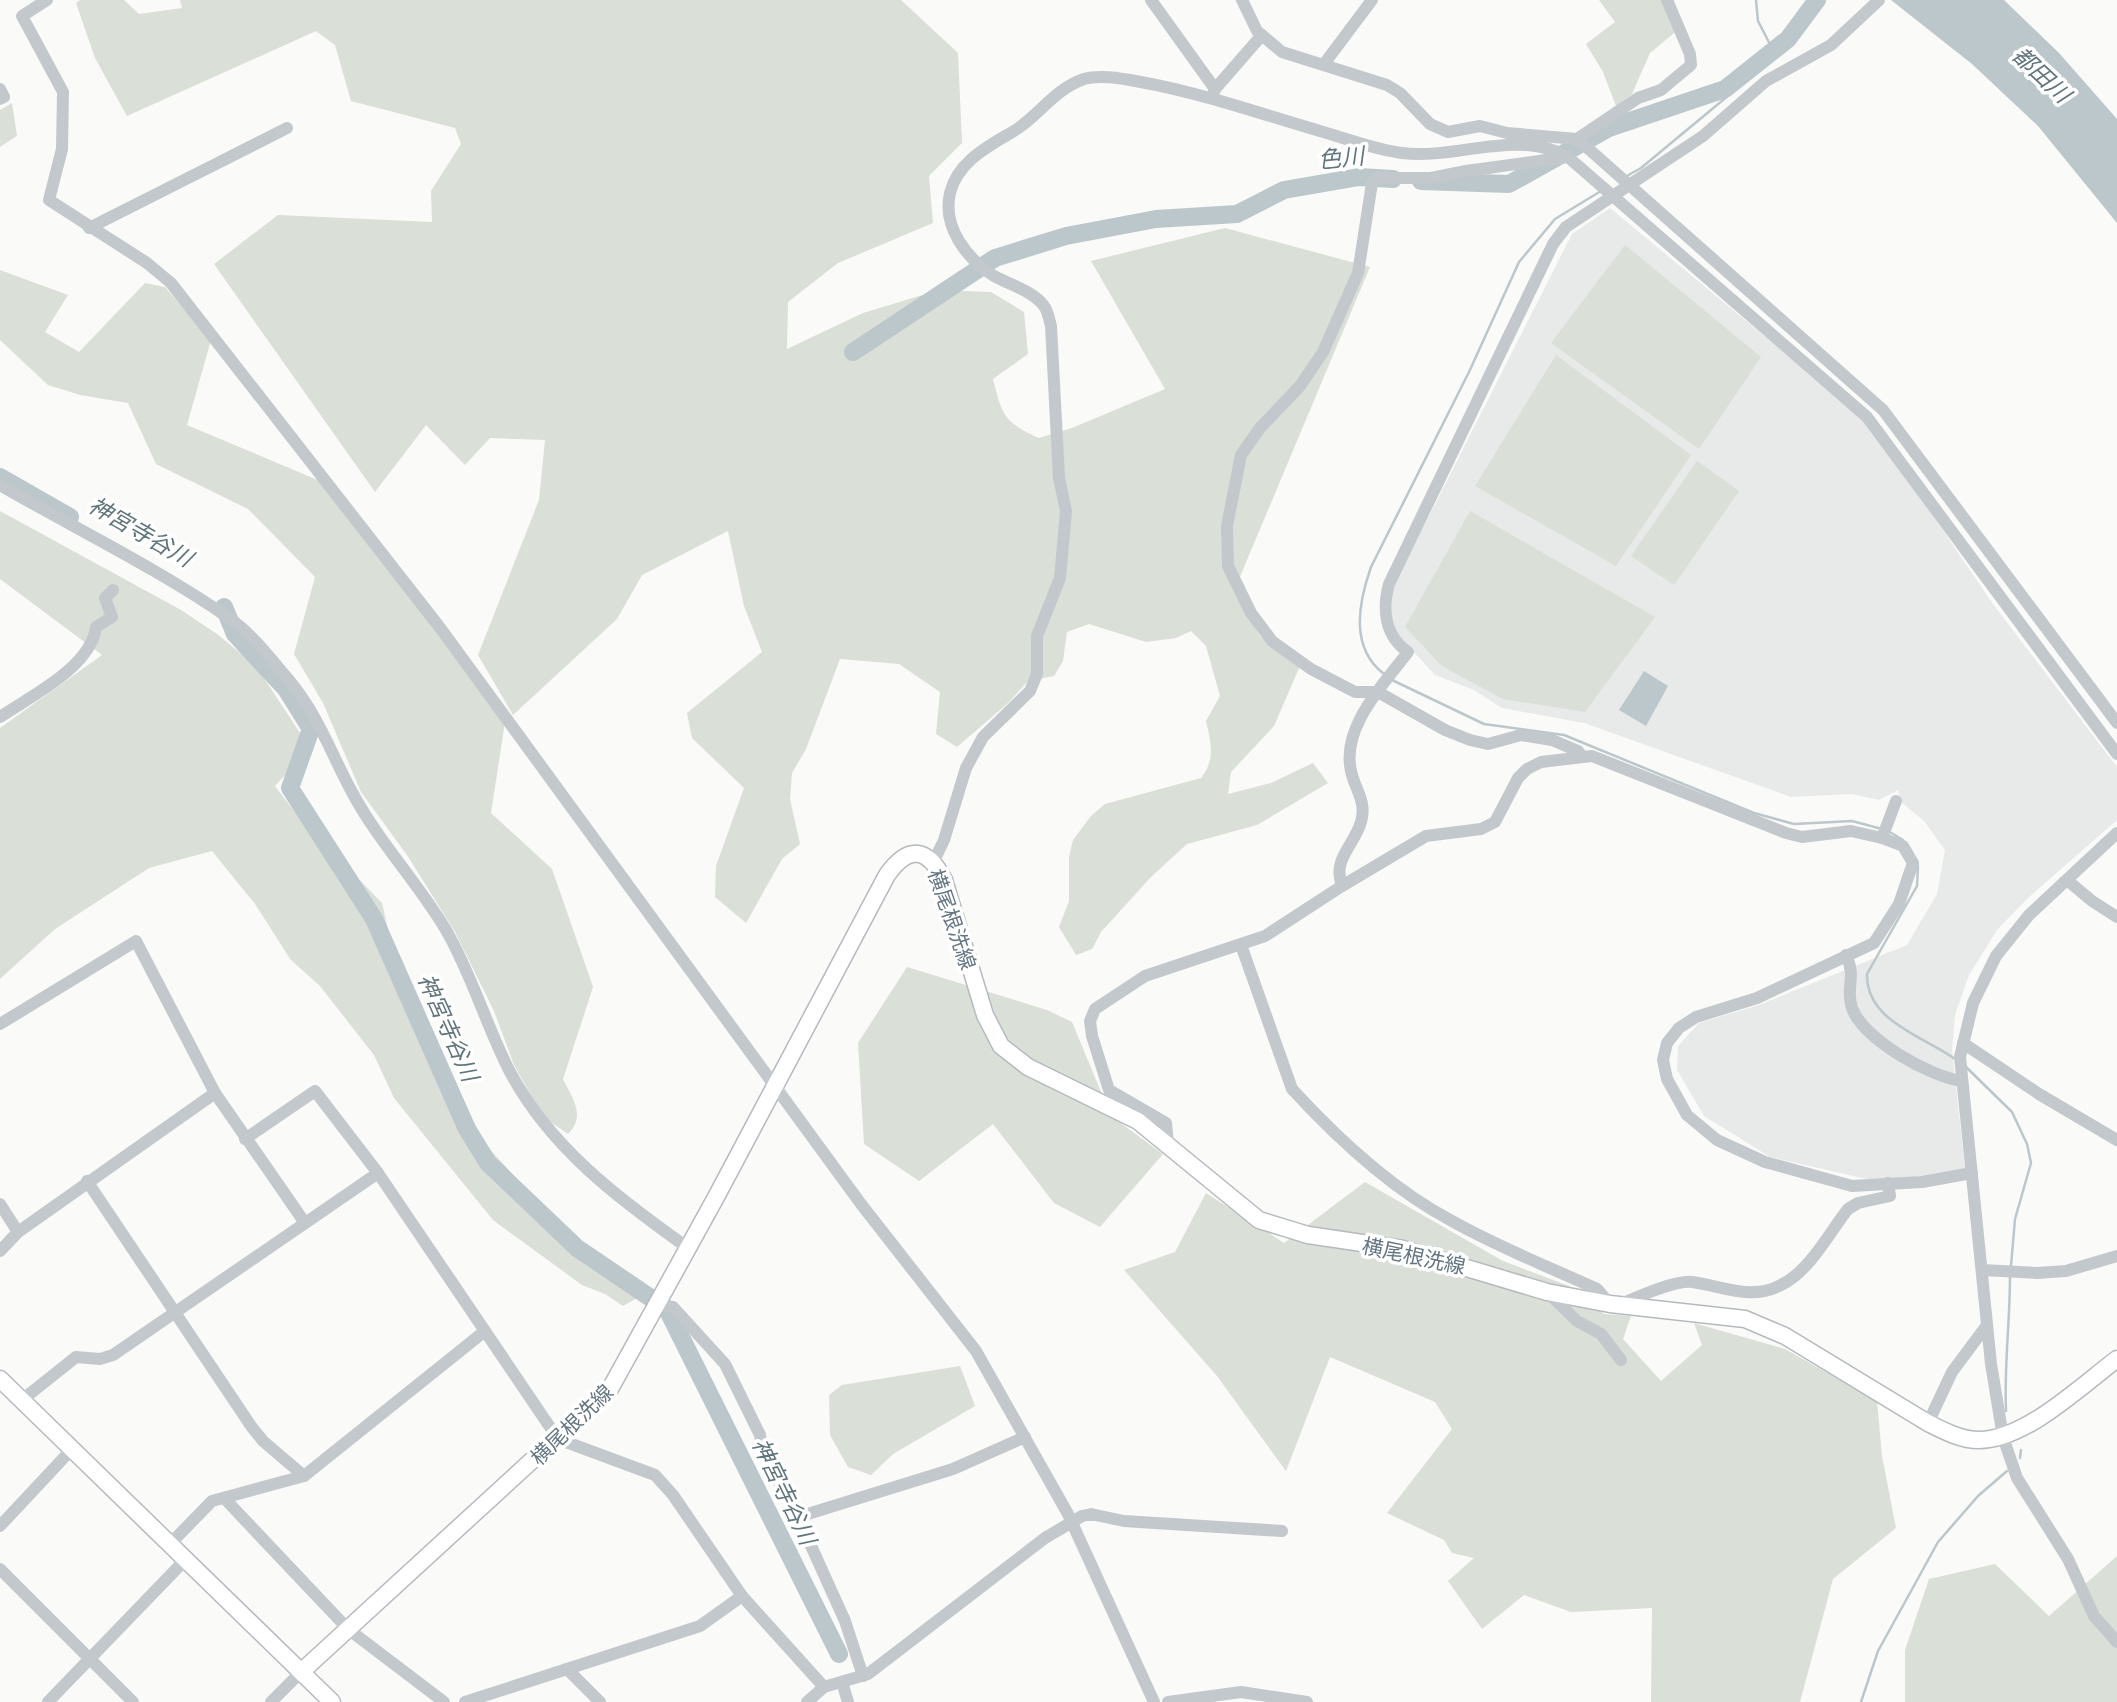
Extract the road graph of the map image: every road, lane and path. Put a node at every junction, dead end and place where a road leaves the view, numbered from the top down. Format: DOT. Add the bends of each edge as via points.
graph roads {
  1 [pos="47,0"];
  2 [pos="1152,0"];
  3 [pos="1242,0"];
  4 [pos="1372,0"];
  5 [pos="1667,0"];
  6 [pos="1876,4"];
  7 [pos="1262,35"];
  8 [pos="1324,64"];
  9 [pos="0,89"];
  10 [pos="1213,93"];
  11 [pos="0,99"];
  12 [pos="287,128"];
  13 [pos="1577,139"];
  14 [pos="1568,157"];
  15 [pos="1629,185"];
  16 [pos="1614,195"];
  17 [pos="89,228"];
  18 [pos="0,485"];
  19 [pos="113,590"];
  20 [pos="1382,687"];
  21 [pos="0,717"];
  22 [pos="2117,723"];
  23 [pos="2117,754"];
  24 [pos="1582,756"];
  25 [pos="1896,802"];
  26 [pos="2117,833"];
  27 [pos="1883,836"];
  28 [pos="934,861"];
  29 [pos="2067,880"];
  30 [pos="1342,886"];
  31 [pos="2117,917"];
  32 [pos="1241,945"];
  33 [pos="1846,955"];
  34 [pos="0,1024"];
  35 [pos="1962,1043"];
  36 [pos="1962,1081"];
  37 [pos="777,1085"];
  38 [pos="215,1093"];
  39 [pos="245,1139"];
  40 [pos="2117,1140"];
  41 [pos="1168,1144"];
  42 [pos="378,1173"];
  43 [pos="1972,1173"];
  44 [pos="88,1181"];
  45 [pos="1888,1183"];
  46 [pos="0,1204"];
  47 [pos="304,1223"];
  48 [pos="18,1232"];
  49 [pos="688,1248"];
  50 [pos="0,1251"];
  51 [pos="2117,1256"];
  52 [pos="1982,1270"];
  53 [pos="1547,1292"];
  54 [pos="1616,1304"];
  55 [pos="657,1305"];
  56 [pos="175,1313"];
  57 [pos="1987,1325"];
  58 [pos="485,1331"];
  59 [pos="2117,1359"];
  60 [pos="1621,1360"];
  61 [pos="0,1379"];
  62 [pos="22,1400"];
  63 [pos="1928,1423"];
  64 [pos="1025,1437"];
  65 [pos="2003,1437"];
  66 [pos="558,1439"];
  67 [pos="72,1449"];
  68 [pos="304,1476"];
  69 [pos="225,1499"];
  70 [pos="798,1517"];
  71 [pos="1071,1521"];
  72 [pos="0,1526"];
  73 [pos="1282,1531"];
  74 [pos="170,1544"];
  75 [pos="186,1559"];
  76 [pos="0,1569"];
  77 [pos="743,1596"];
  78 [pos="348,1629"];
  79 [pos="2117,1642"];
  80 [pos="89,1659"];
  81 [pos="567,1669"];
  82 [pos="301,1672"];
  83 [pos="863,1676"];
  84 [pos="842,1682"];
  85 [pos="824,1687"];
  86 [pos="48,1702"];
  87 [pos="133,1702"];
  88 [pos="271,1702"];
  89 [pos="332,1702"];
  90 [pos="444,1702"];
  91 [pos="465,1702"];
  92 [pos="600,1702"];
  93 [pos="807,1702"];
  94 [pos="848,1702"];
  95 [pos="1154,1702"];
  96 [pos="1168,1702"];
  97 [pos="1307,1702"];
  1 -- 17 [label="street" via="22,16 64,92 62,149 49,200"];
  2 -- 10 [label="street"];
  3 -- 7 [label="street"];
  4 -- 8 [label="street"];
  5 -- 13 [label="street" via="1690,54 1690,65 1661,90 1639,98"];
  6 -- 15 [label="street" via="1831,45 1766,81 1703,136"];
  7 -- 8 [label="street" via="1282,52"];
  7 -- 10 [label="street"];
  8 -- 13 [label="street" via="1387,85 1430,124 1448,132 1480,126"];
  9 -- 11 [label="street" via="4,97"];
  10 -- 14 [label="street" via="1245,110 1402,153 1530,145 1552,148"];
  10 -- 28 [label="street" via="1122,79 1088,78 1063,87 1032,119 985,146 961,170 950,192 950,226 974,261 1045,307 1051,326 1059,478 1066,511 1060,578 1037,636 1037,674 1030,691 983,737 966,768"];
  12 -- 17 [label="street"];
  13 -- 15 [label="street"];
  14 -- 16 [label="street"];
  14 -- 20 [label="street" via="1466,170 1452,176 1378,178 1372,183 1358,273 1323,352 1241,455 1227,526 1227,554 1251,613 1272,640 1311,668 1355,692"];
  15 -- 16 [label="street"];
  15 -- 22 [label="street" via="1883,410"];
  16 -- 20 [label="street" via="1566,227 1553,244 1389,584 1386,618 1396,644 1408,652"];
  16 -- 23 [label="street" via="1867,417"];
  17 -- 37 [label="street" via="147,263 180,294 441,628"];
  18 -- 49 [label="street" via="230,618 288,679 318,718 353,795 446,930 526,1098 549,1130 598,1179"];
  19 -- 21 [label="street" via="105,598 112,617 96,627 84,657"];
  20 -- 24 [label="street" via="1445,730 1470,740 1488,744 1521,735 1552,740"];
  20 -- 30 [label="street" via="1366,708 1351,752 1351,771 1364,808 1361,825 1341,860"];
  24 -- 27 [label="street" via="1786,833 1851,831"];
  24 -- 30 [label="street" via="1541,762 1527,769 1494,822 1481,829 1426,836"];
  25 -- 27 [label="street"];
  26 -- 29 [label="street"];
  27 -- 33 [label="street" via="1910,853 1913,863 1906,887 1874,943"];
  28 -- 37 [label="main road, 横尾根洗線" via="911,854 892,867"];
  28 -- 41 [label="main road, 横尾根洗線" via="944,880 985,1015 1000,1046 1028,1067 1115,1107"];
  29 -- 31 [label="street"];
  29 -- 35 [label="street" via="2029,915 1996,956 1978,991"];
  30 -- 32 [label="street" via="1265,936"];
  32 -- 41 [label="street" via="1145,976 1095,1009 1090,1021 1109,1090 1166,1123"];
  32 -- 54 [label="street" via="1292,1089 1309,1108 1405,1191 1440,1214 1597,1289"];
  33 -- 36 [label="street" via="1853,971 1852,1007 1864,1028 1936,1074"];
  33 -- 45 [label="street" via="1757,998 1696,1017 1667,1043 1663,1060 1676,1099 1701,1129 1717,1140 1765,1162 1852,1186"];
  34 -- 38 [label="street" via="136,941"];
  35 -- 36 [label="street"];
  35 -- 40 [label="street"];
  36 -- 43 [label="street"];
  37 -- 49 [label="main road, 横尾根洗線"];
  37 -- 64 [label="street" via="976,1351"];
  38 -- 39 [label="street"];
  38 -- 44 [label="street"];
  39 -- 42 [label="street" via="315,1091"];
  39 -- 47 [label="street"];
  41 -- 53 [label="main road, 横尾根洗線" via="1259,1220 1308,1235 1404,1249"];
  42 -- 47 [label="street"];
  42 -- 58 [label="street"];
  43 -- 45 [label="street"];
  43 -- 52 [label="street"];
  44 -- 48 [label="street"];
  44 -- 56 [label="street"];
  45 -- 54 [label="street" via="1891,1196 1848,1209 1806,1265 1782,1286 1749,1293 1690,1282"];
  46 -- 48 [label="street"];
  47 -- 56 [label="street"];
  48 -- 50 [label="street"];
  49 -- 55 [label="main road, 横尾根洗線"];
  51 -- 52 [label="street" via="2066,1271"];
  52 -- 57 [label="street"];
  53 -- 54 [label="main road, 横尾根洗線"];
  53 -- 60 [label="street" via="1577,1321 1601,1334"];
  54 -- 63 [label="main road, 横尾根洗線" via="1745,1320 1785,1336"];
  55 -- 66 [label="main road, 横尾根洗線" via="610,1389"];
  55 -- 70 [label="street" via="673,1307 725,1364 760,1435 763,1452"];
  56 -- 62 [label="street" via="113,1355 76,1357"];
  56 -- 68 [label="street" via="251,1426"];
  57 -- 63 [label="street" via="1952,1372"];
  57 -- 65 [label="street"];
  58 -- 66 [label="street"];
  58 -- 68 [label="street"];
  59 -- 65 [label="main road, 横尾根洗線" via="2032,1422"];
  61 -- 62 [label="main road"];
  62 -- 67 [label="main road"];
  63 -- 65 [label="main road, 横尾根洗線" via="1951,1435 1978,1440"];
  64 -- 70 [label="street" via="953,1469"];
  64 -- 71 [label="street"];
  65 -- 79 [label="street" via="2017,1478 2068,1559 2094,1616"];
  66 -- 77 [label="street" via="655,1475"];
  66 -- 78 [label="main road, 横尾根洗線"];
  67 -- 72 [label="street"];
  67 -- 74 [label="main road"];
  68 -- 69 [label="street"];
  69 -- 74 [label="street" via="212,1501"];
  69 -- 78 [label="street"];
  70 -- 83 [label="street" via="845,1621"];
  71 -- 73 [label="street" via="1091,1514 1124,1521"];
  71 -- 83 [label="street"];
  71 -- 95 [label="street"];
  74 -- 75 [label="main road"];
  75 -- 80 [label="street"];
  75 -- 82 [label="main road"];
  76 -- 80 [label="street"];
  77 -- 81 [label="street" via="700,1626"];
  77 -- 85 [label="street"];
  78 -- 82 [label="main road, 横尾根洗線"];
  78 -- 90 [label="street"];
  80 -- 86 [label="street"];
  80 -- 87 [label="street"];
  81 -- 91 [label="street"];
  81 -- 92 [label="street"];
  82 -- 88 [label="street"];
  82 -- 89 [label="main road"];
  83 -- 84 [label="street"];
  84 -- 85 [label="street"];
  84 -- 94 [label="street"];
  85 -- 93 [label="street"];
  96 -- 97 [label="street" via="1241,1692"];
}
